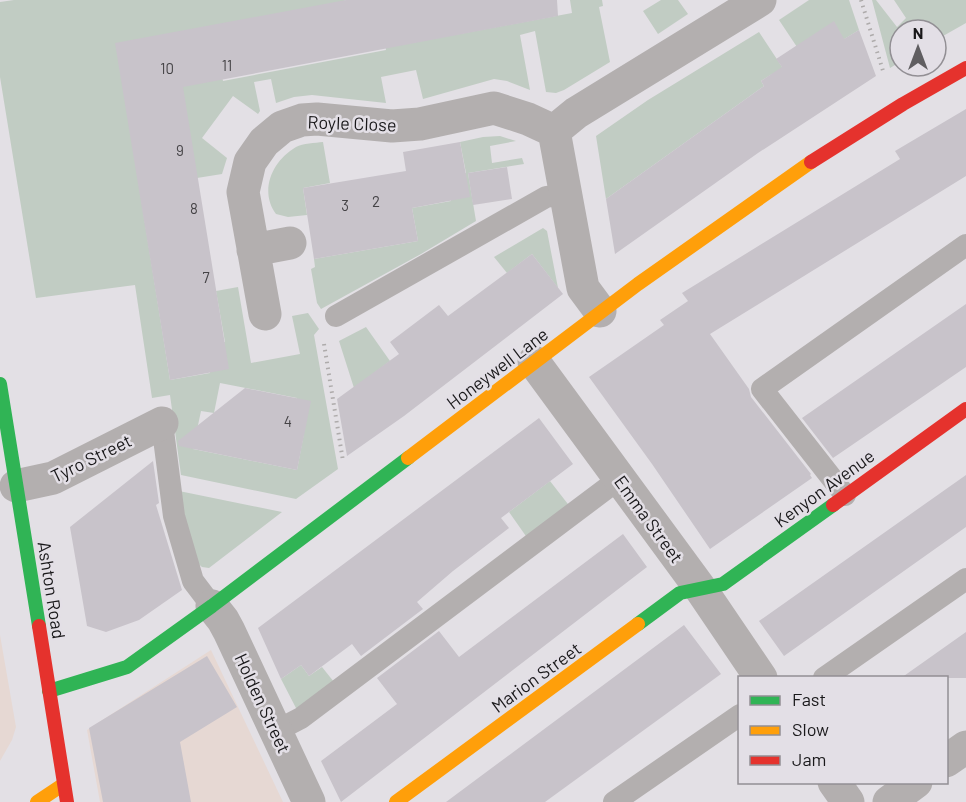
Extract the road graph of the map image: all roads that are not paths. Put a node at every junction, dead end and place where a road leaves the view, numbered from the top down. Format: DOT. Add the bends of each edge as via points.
graph roads {
  1 [pos="760,0"];
  2 [pos="966,68"];
  3 [pos="554,131"];
  4 [pos="565,194"];
  5 [pos="290,243"];
  6 [pos="966,245"];
  7 [pos="253,250"];
  8 [pos="600,311"];
  9 [pos="265,314"];
  10 [pos="336,316"];
  11 [pos="534,362"];
  12 [pos="0,384"];
  13 [pos="966,409"];
  14 [pos="162,423"];
  15 [pos="619,479"];
  16 [pos="16,486"];
  17 [pos="845,495"];
  18 [pos="966,579"];
  19 [pos="700,588"];
  20 [pos="212,606"];
  21 [pos="760,676"];
  22 [pos="827,676"];
  23 [pos="49,690"];
  24 [pos="738,716"];
  25 [pos="276,731"];
  26 [pos="966,747"];
  27 [pos="948,760"];
  28 [pos="64,784"];
  29 [pos="835,784"];
  30 [pos="915,784"];
  31 [pos="37,802"];
  32 [pos="67,802"];
  33 [pos="309,802"];
  34 [pos="396,802"];
  35 [pos="614,802"];
  36 [pos="848,802"];
  37 [pos="889,802"];
  1 -- 3 [label="street" via="576,113"];
  2 -- 8 [label="main road, Honeywell Lane" via="803,167"];
  3 -- 4 [label="street"];
  3 -- 7 [label="street, Royle Close" via="494,108 396,126 317,118 286,124 264,142 250,162 245,178 243,192"];
  4 -- 8 [label="street" via="583,288"];
  4 -- 10 [label="lane" via="546,197"];
  5 -- 7 [label="street"];
  6 -- 17 [label="lane" via="762,389"];
  7 -- 9 [label="street, Royle Close"];
  8 -- 11 [label="main road, Honeywell Lane"];
  11 -- 15 [label="street, Emma Street"];
  11 -- 20 [label="main road, Honeywell Lane"];
  12 -- 16 [label="main road, Ashton Road"];
  13 -- 17 [label="main road, Kenyon Avenue"];
  14 -- 16 [label="street, Tyro Street" via="53,478"];
  14 -- 20 [label="lane" via="174,516 193,581"];
  15 -- 19 [label="street, Emma Street"];
  15 -- 25 [label="lane" via="301,718"];
  16 -- 23 [label="main road, Ashton Road"];
  17 -- 19 [label="main road, Kenyon Avenue" via="723,584"];
  18 -- 22 [label="lane"];
  19 -- 21 [label="street, Emma Street"];
  19 -- 34 [label="main road, Marion Street" via="681,594"];
  20 -- 23 [label="main road, Honeywell Lane" via="127,667"];
  20 -- 25 [label="street, Holden Street" via="223,620"];
  23 -- 28 [label="main road, Ashton Road"];
  24 -- 35 [label="lane"];
  25 -- 33 [label="street, Holden Street"];
  26 -- 27 [label="street"];
  28 -- 31 [label="main road"];
  28 -- 32 [label="main road, Ashton Road"];
  29 -- 36 [label="street"];
  30 -- 37 [label="street"];
}
